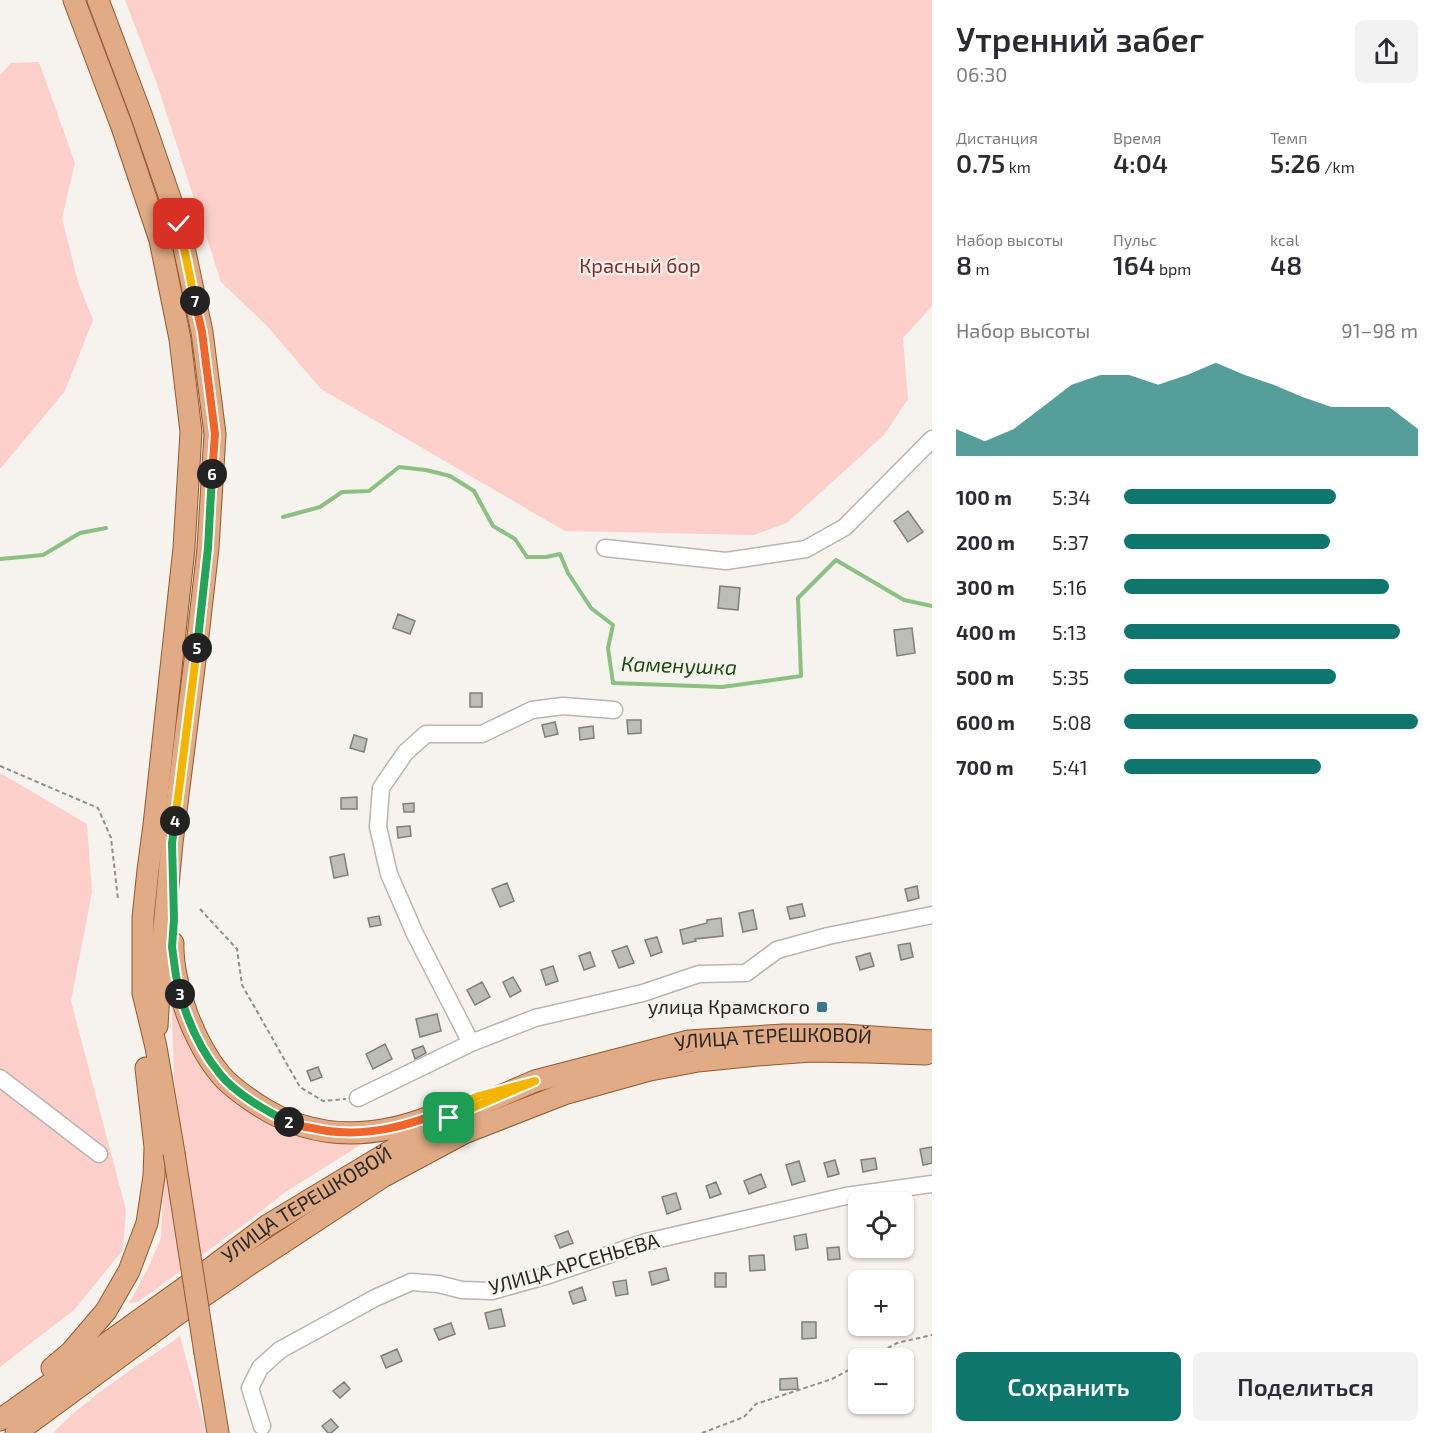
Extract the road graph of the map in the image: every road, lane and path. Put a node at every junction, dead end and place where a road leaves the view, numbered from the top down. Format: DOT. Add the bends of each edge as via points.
graph roads {
  1 [pos="74,0"];
  2 [pos="98,0"];
  3 [pos="932,439"];
  4 [pos="605,548"];
  5 [pos="614,710"];
  6 [pos="0,766"];
  7 [pos="172,843"];
  8 [pos="118,899"];
  9 [pos="200,909"];
  10 [pos="932,915"];
  11 [pos="143,993"];
  12 [pos="932,1041"];
  13 [pos="471,1043"];
  14 [pos="156,1047"];
  15 [pos="932,1055"];
  16 [pos="0,1078"];
  17 [pos="535,1081"];
  18 [pos="358,1098"];
  19 [pos="99,1154"];
  20 [pos="932,1184"];
  21 [pos="186,1308"];
  22 [pos="932,1335"];
  23 [pos="888,1348"];
  24 [pos="848,1370"];
  25 [pos="0,1419"];
  26 [pos="262,1426"];
  27 [pos="16,1433"];
  28 [pos="38,1433"];
  29 [pos="218,1433"];
  30 [pos="702,1433"];
  1 -- 11 [label="main road" via="159,240 180,339 191,432 184,548 147,870"];
  2 -- 7 [label="main road" via="179,224 202,332 215,434 208,548"];
  3 -- 4 [label="street" via="845,526 806,549 726,561"];
  5 -- 13 [label="street" via="563,706 532,711 482,734 426,734 405,753 381,788 378,827 389,874"];
  6 -- 8 [label="path" via="98,808 111,838"];
  7 -- 14 [label="main road"];
  7 -- 17 [label="main road" via="172,947 185,1009 220,1075 271,1114 327,1132 383,1131 414,1123 479,1096"];
  9 -- 18 [label="path" via="237,949 242,985 300,1087 323,1101"];
  10 -- 13 [label="street" via="777,950 746,973 699,974 643,993 536,1018"];
  11 -- 14 [label="main road"];
  11 -- 25 [label="main road" via="144,1054 155,1147 147,1223 129,1271 106,1311 71,1352"];
  12 -- 17 [label="main road, УЛИЦА ТЕРЕШКОВОЙ" via="844,1035 689,1041"];
  13 -- 18 [label="street"];
  14 -- 29 [label="main road, bridge"];
  15 -- 21 [label="main road, УЛИЦА ТЕРЕШКОВОЙ" via="811,1051 698,1061 564,1094 464,1133 384,1176"];
  16 -- 19 [label="street"];
  17 -- 25 [label="main road, УЛИЦА ТЕРЕШКОВОЙ" via="449,1118 268,1225"];
  20 -- 26 [label="street, УЛИЦА АРСЕНЬЕВА" via="846,1196 646,1242 492,1291 411,1282 280,1350 260,1368 250,1388"];
  21 -- 27 [label="main road, УЛИЦА ТЕРЕШКОВОЙ"];
  21 -- 28 [label="main road" via="168,1334"];
  22 -- 23 [label="path"];
  24 -- 30 [label="path" via="756,1404 744,1417"];
}
